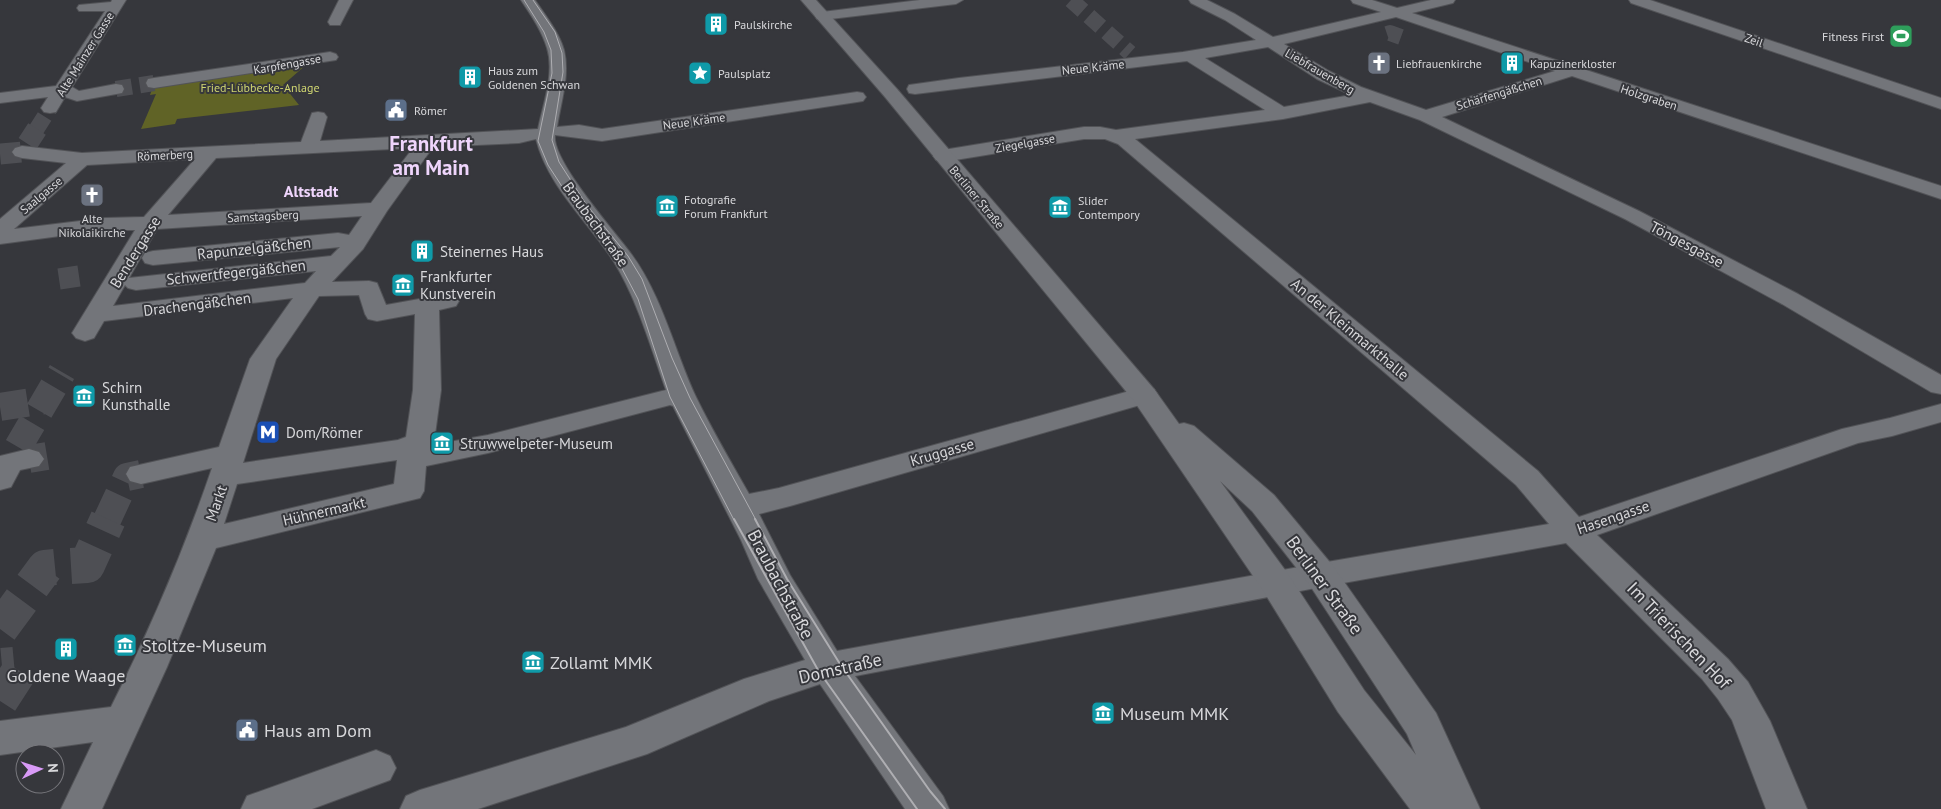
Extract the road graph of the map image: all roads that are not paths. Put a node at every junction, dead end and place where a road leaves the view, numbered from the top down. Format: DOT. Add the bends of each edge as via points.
graph roads {
  1 [pos="346,0"];
  2 [pos="528,0"];
  3 [pos="808,0"];
  4 [pos="950,0"];
  5 [pos="1196,0"];
  6 [pos="1358,0"];
  7 [pos="1448,0"];
  8 [pos="1636,0"];
  9 [pos="117,3"];
  10 [pos="84,8"];
  11 [pos="1396,13"];
  12 [pos="822,16"];
  13 [pos="335,22"];
  14 [pos="1341,26"];
  15 [pos="1372,35"];
  16 [pos="1271,42"];
  17 [pos="1189,55"];
  18 [pos="330,57"];
  19 [pos="1571,71"];
  20 [pos="154,84"];
  21 [pos="116,89"];
  22 [pos="915,89"];
  23 [pos="63,90"];
  24 [pos="857,97"];
  25 [pos="1369,97"];
  26 [pos="0,98"];
  27 [pos="1941,104"];
  28 [pos="50,108"];
  29 [pos="1280,114"];
  30 [pos="1426,116"];
  31 [pos="318,117"];
  32 [pos="547,132"];
  33 [pos="1113,134"];
  34 [pos="428,141"];
  35 [pos="309,147"];
  36 [pos="22,152"];
  37 [pos="211,152"];
  38 [pos="943,156"];
  39 [pos="82,159"];
  40 [pos="1941,193"];
  41 [pos="377,209"];
  42 [pos="150,223"];
  43 [pos="0,230"];
  44 [pos="0,237"];
  45 [pos="355,243"];
  46 [pos="153,258"];
  47 [pos="337,262"];
  48 [pos="136,283"];
  49 [pos="305,290"];
  50 [pos="197,320"];
  51 [pos="90,324"];
  52 [pos="1941,386"];
  53 [pos="1144,396"];
  54 [pos="683,398"];
  55 [pos="1941,413"];
  56 [pos="415,452"];
  57 [pos="229,465"];
  58 [pos="141,474"];
  59 [pos="739,507"];
  60 [pos="1574,531"];
  61 [pos="203,540"];
  62 [pos="1321,575"];
  63 [pos="1276,583"];
  64 [pos="828,667"];
  65 [pos="122,722"];
  66 [pos="0,738"];
  67 [pos="376,768"];
  68 [pos="81,809"];
  69 [pos="261,809"];
  70 [pos="420,809"];
  71 [pos="928,809"];
  72 [pos="1434,809"];
  73 [pos="1460,809"];
  74 [pos="1787,809"];
  1 -- 13 [label="street"];
  2 -- 32 [label="street" via="546,27 556,50 558,72"];
  3 -- 12 [label="street, Berliner Straße"];
  4 -- 12 [label="street"];
  5 -- 16 [label="street, Liebfrauenberg"];
  6 -- 11 [label="street, Holzgraben"];
  7 -- 11 [label="street, Neue Kräme"];
  8 -- 27 [label="street, Zeil" via="1880,78"];
  9 -- 10 [label="street"];
  9 -- 23 [label="street, Alte Mainzer Gasse"];
  11 -- 14 [label="street, Neue Kräme"];
  11 -- 19 [label="street, Holzgraben"];
  12 -- 38 [label="street, Berliner Straße"];
  14 -- 15 [label="street"];
  14 -- 16 [label="street, Neue Kräme"];
  16 -- 17 [label="street, Neue Kräme"];
  16 -- 25 [label="street, Liebfrauenberg" via="1323,75"];
  17 -- 22 [label="street, Neue Kräme" via="1136,57"];
  17 -- 29 [label="street"];
  18 -- 20 [label="street, Karpfengasse"];
  19 -- 30 [label="street, Schärfengäßchen"];
  19 -- 40 [label="street, Holzgraben"];
  21 -- 23 [label="street" via="76,96"];
  23 -- 26 [label="street"];
  23 -- 28 [label="street, Alte Mainzer Gasse"];
  24 -- 32 [label="street, Neue Kräme" via="602,135 579,130"];
  25 -- 29 [label="street, Liebfrauenberg"];
  25 -- 30 [label="street, Liebfrauenberg"];
  29 -- 33 [label="street" via="1195,127"];
  30 -- 52 [label="street, Töngesgasse" via="1653,226 1790,299"];
  31 -- 35 [label="street"];
  32 -- 34 [label="street, Römerberg" via="519,137"];
  32 -- 54 [label="street, Braubachstraße" via="545,140 564,180 624,260 639,287"];
  33 -- 38 [label="street, Ziegelgasse" via="1084,133"];
  33 -- 60 [label="street, An der Kleinmarkthalle" via="1527,478"];
  34 -- 35 [label="street, Römerberg"];
  34 -- 41 [label="street, Markt"];
  35 -- 37 [label="street, Römerberg"];
  36 -- 39 [label="street, Römerberg"];
  37 -- 39 [label="street, Römerberg"];
  37 -- 42 [label="street, Bendergasse"];
  38 -- 53 [label="street, Berliner Straße"];
  39 -- 43 [label="street, Saalgasse"];
  41 -- 42 [label="street, Samstagsberg"];
  41 -- 45 [label="street, Markt"];
  42 -- 44 [label="street, Samstagsberg" via="105,224"];
  42 -- 51 [label="street, Bendergasse"];
  45 -- 46 [label="street, Rapunzelgäßchen" via="338,240"];
  45 -- 47 [label="street, Markt"];
  47 -- 48 [label="street, Schwertfegergäßchen"];
  47 -- 49 [label="street, Markt"];
  49 -- 51 [label="street, Drachengäßchen"];
  49 -- 56 [label="street" via="369,288 377,314 437,303 435,388"];
  49 -- 57 [label="street, Markt" via="262,359"];
  50 -- 51 [label="street"];
  53 -- 59 [label="street, Kruggasse" via="779,499"];
  53 -- 62 [label="street, Berliner Straße" via="1263,503"];
  53 -- 63 [label="street, Berliner Straße"];
  54 -- 56 [label="street" via="670,397 488,444"];
  54 -- 59 [label="street, Braubachstraße"];
  55 -- 60 [label="street, Hasengasse" via="1852,435"];
  56 -- 57 [label="street" via="404,449"];
  56 -- 61 [label="street, Hühnermarkt" via="409,491"];
  57 -- 58 [label="street"];
  57 -- 61 [label="street, Markt"];
  59 -- 64 [label="street, Braubachstraße" via="775,579"];
  60 -- 62 [label="street, Hasengasse"];
  60 -- 74 [label="street, Im Trierischen Hof" via="1728,682 1745,709"];
  61 -- 65 [label="street, Markt" via="150,667"];
  62 -- 63 [label="street, Hasengasse"];
  62 -- 73 [label="street, Berliner Straße" via="1422,725"];
  63 -- 64 [label="street, Domstraße"];
  63 -- 72 [label="street, Berliner Straße" via="1351,701"];
  64 -- 70 [label="street, Domstraße" via="756,690 633,742"];
  64 -- 71 [label="street, Braubachstraße"];
  65 -- 66 [label="street"];
  65 -- 68 [label="street, Markt"];
  67 -- 69 [label="street"];
}
